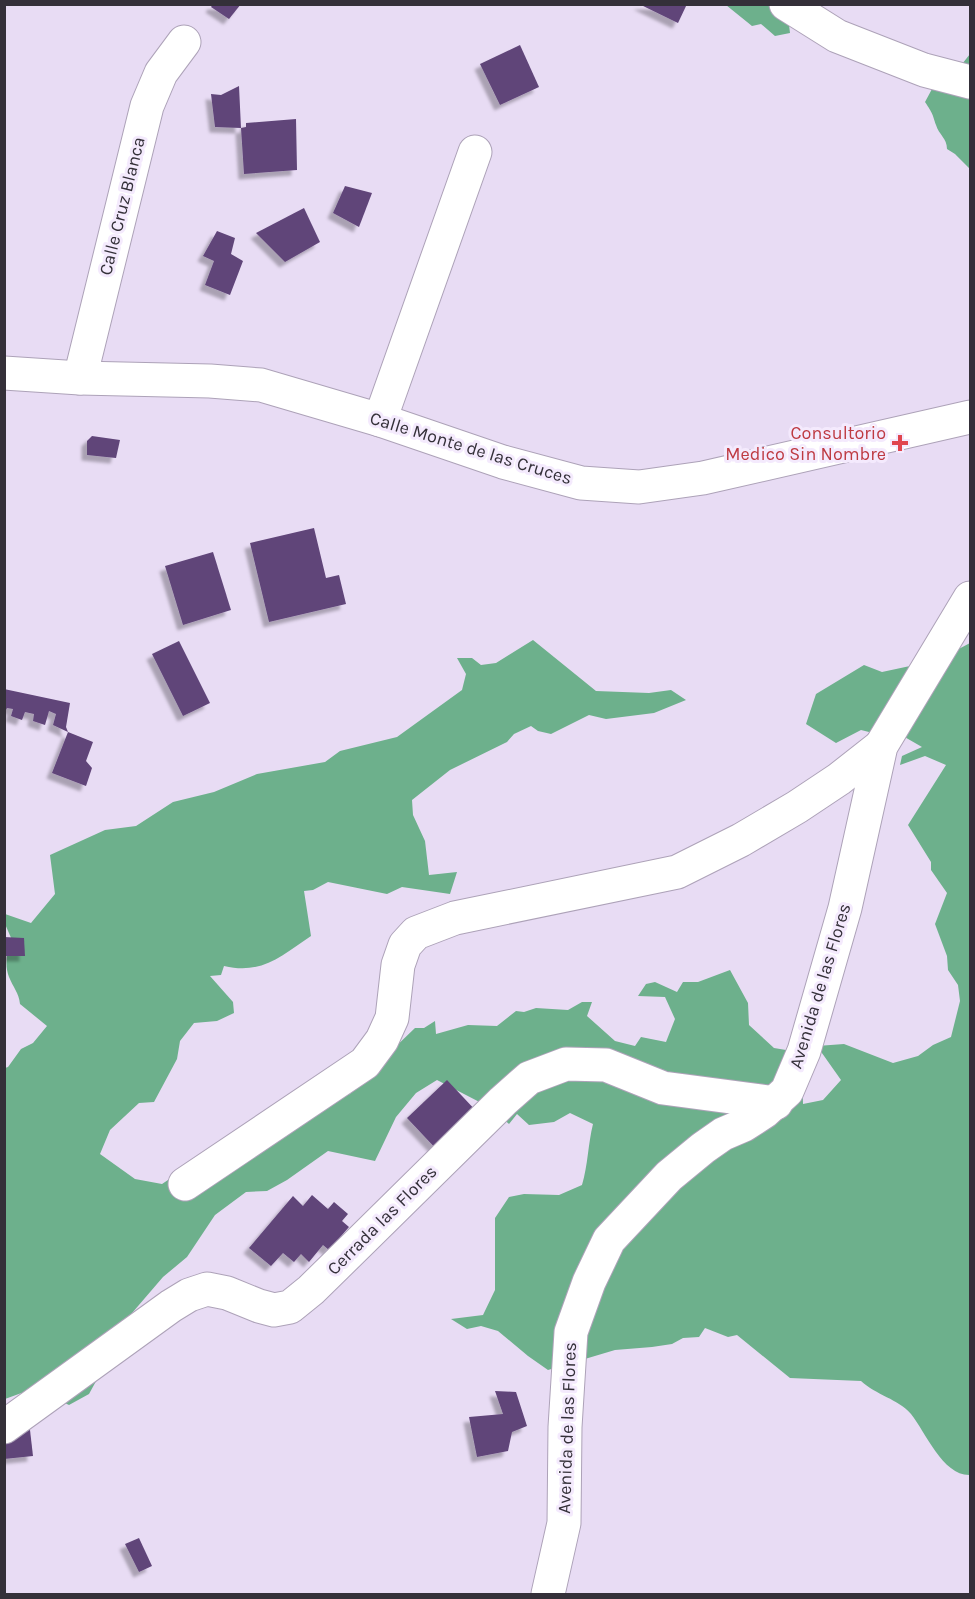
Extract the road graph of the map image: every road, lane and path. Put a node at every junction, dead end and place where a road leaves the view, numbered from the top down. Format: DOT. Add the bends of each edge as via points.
graph roads {
  1 [pos="786,4"];
  2 [pos="184,42"];
  3 [pos="970,82"];
  4 [pos="476,152"];
  5 [pos="4,373"];
  6 [pos="80,378"];
  7 [pos="970,417"];
  8 [pos="380,420"];
  9 [pos="970,598"];
  10 [pos="881,746"];
  11 [pos="776,1103"];
  12 [pos="185,1184"];
  13 [pos="4,1427"];
  14 [pos="548,1594"];
  1 -- 3 [label="street" via="837,36 924,70"];
  2 -- 6 [label="street, Calle Cruz Blanca" via="161,73 147,106"];
  4 -- 8 [label="street"];
  5 -- 6 [label="street, Calle Monte de las Cruces"];
  6 -- 8 [label="street, Calle Monte de las Cruces" via="261,385"];
  7 -- 8 [label="street, Calle Monte de las Cruces" via="703,478 639,487 581,483 503,462"];
  9 -- 10 [label="street, Avenida de las Flores"];
  10 -- 11 [label="street, Avenida de las Flores" via="845,908 820,998 800,1061 787,1091"];
  10 -- 12 [label="street" via="797,807 677,872 455,918 416,933 405,945 398,964 392,1018 365,1063"];
  11 -- 13 [label="street, Cerrada las Flores" via="663,1088 606,1065 566,1064 529,1078 290,1307 274,1310 207,1289 189,1295"];
  11 -- 14 [label="street, Avenida de las Flores" via="723,1134 669,1176 609,1240 594,1272 571,1332 564,1523"];
}
